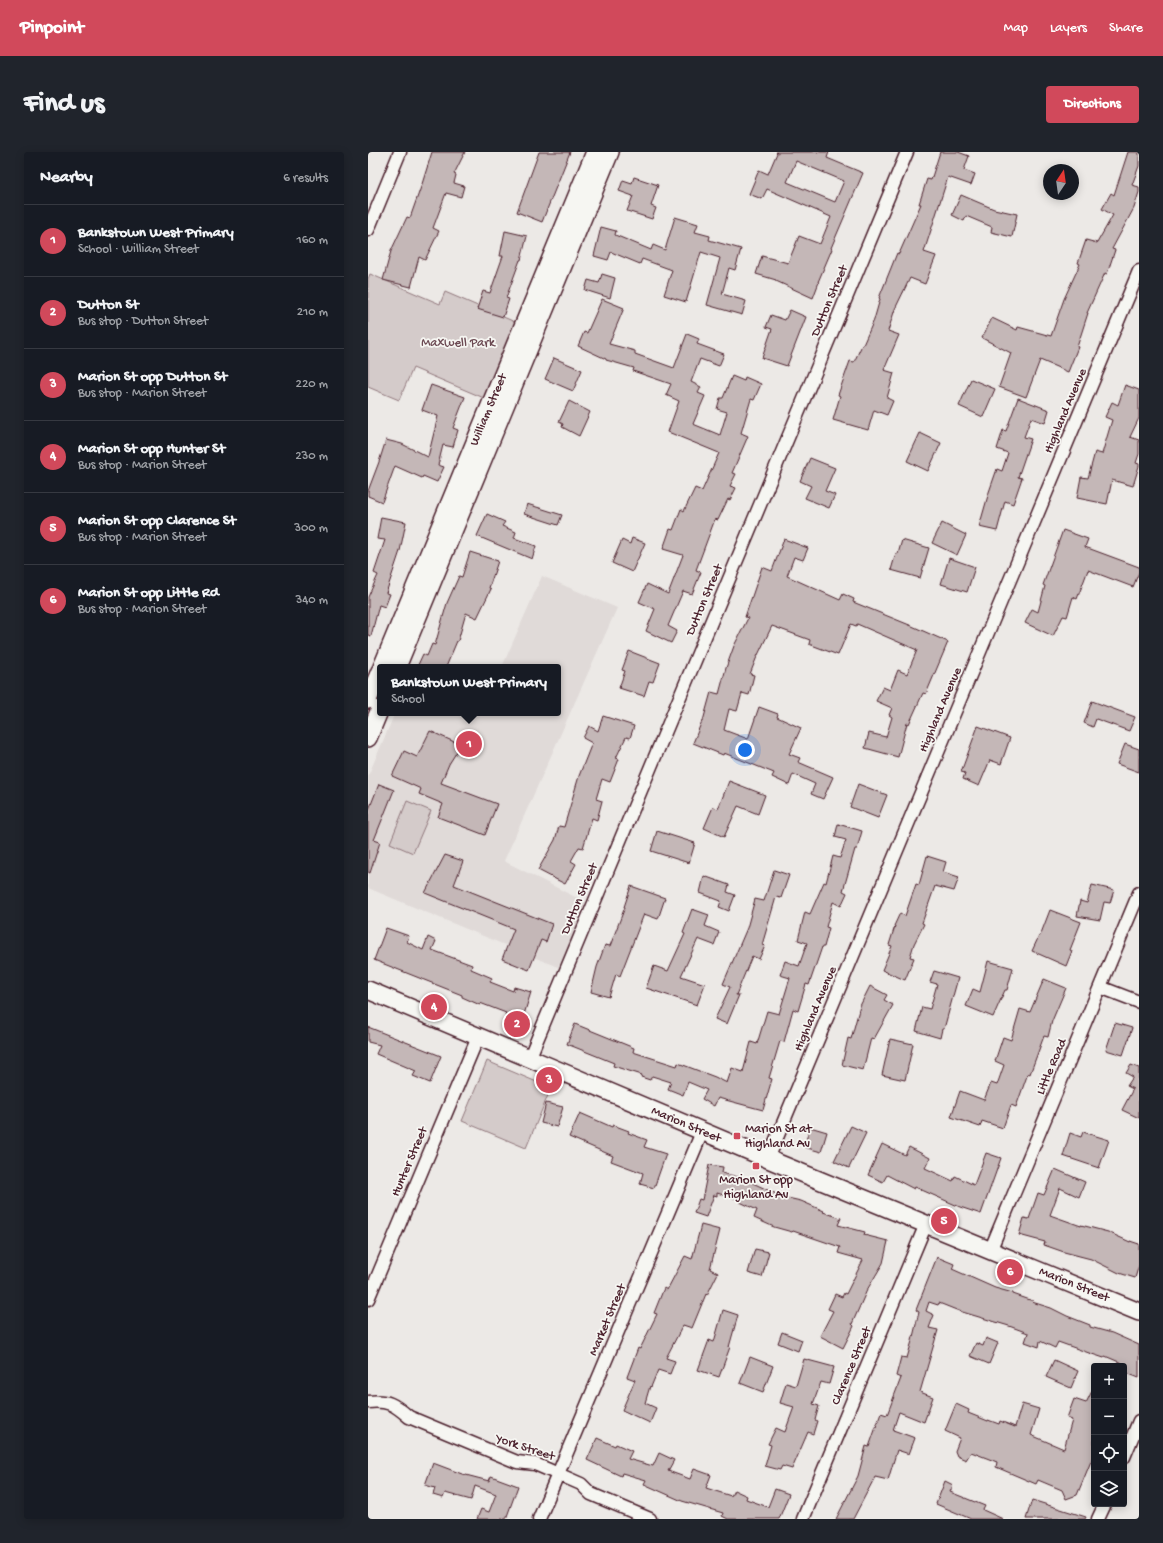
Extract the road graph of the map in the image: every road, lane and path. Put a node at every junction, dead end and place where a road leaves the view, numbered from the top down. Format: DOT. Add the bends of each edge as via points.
graph roads {
  1 [pos="400,152"];
  2 [pos="595,152"];
  3 [pos="610,152"];
  4 [pos="908,152"];
  5 [pos="368,230"];
  6 [pos="1139,272"];
  7 [pos="383,664"];
  8 [pos="398,664"];
  9 [pos="377,678"];
  10 [pos="368,700"];
  11 [pos="377,716"];
  12 [pos="368,738"];
  13 [pos="1139,893"];
  14 [pos="1100,987"];
  15 [pos="368,990"];
  16 [pos="1139,1002"];
  17 [pos="478,1037"];
  18 [pos="529,1059"];
  19 [pos="702,1132"];
  20 [pos="768,1159"];
  21 [pos="926,1224"];
  22 [pos="990,1251"];
  23 [pos="368,1299"];
  24 [pos="1139,1312"];
  25 [pos="368,1402"];
  26 [pos="1139,1420"];
  27 [pos="1127,1450"];
  28 [pos="558,1474"];
  29 [pos="1103,1507"];
  30 [pos="539,1519"];
  31 [pos="650,1519"];
  32 [pos="803,1519"];
  33 [pos="1098,1519"];
  1 -- 5 [label="street"];
  2 -- 7 [label="street, William Street"];
  3 -- 8 [label="street, William Street"];
  4 -- 18 [label="street, Dutton Street"];
  6 -- 20 [label="street, Highland Avenue"];
  9 -- 10 [label="street"];
  11 -- 12 [label="street"];
  13 -- 14 [label="street, Little Road"];
  14 -- 16 [label="street"];
  14 -- 22 [label="street, Little Road"];
  15 -- 17 [label="street, Marion Street"];
  17 -- 18 [label="street, Marion Street"];
  17 -- 23 [label="street, Hunter Street"];
  18 -- 19 [label="street, Marion Street"];
  19 -- 20 [label="street, Marion Street"];
  19 -- 28 [label="street, Market Street"];
  20 -- 21 [label="street, Marion Street"];
  21 -- 22 [label="street, Marion Street"];
  21 -- 32 [label="street, Clarence Street"];
  22 -- 24 [label="street, Marion Street"];
  25 -- 28 [label="street, York Street" via="382,1401 397,1407 409,1417 499,1455 517,1462 535,1464"];
  26 -- 27 [label="street"];
  28 -- 30 [label="street, Market Street"];
  28 -- 31 [label="street, York Street" via="581,1484 591,1494"];
  29 -- 33 [label="street"];
}
